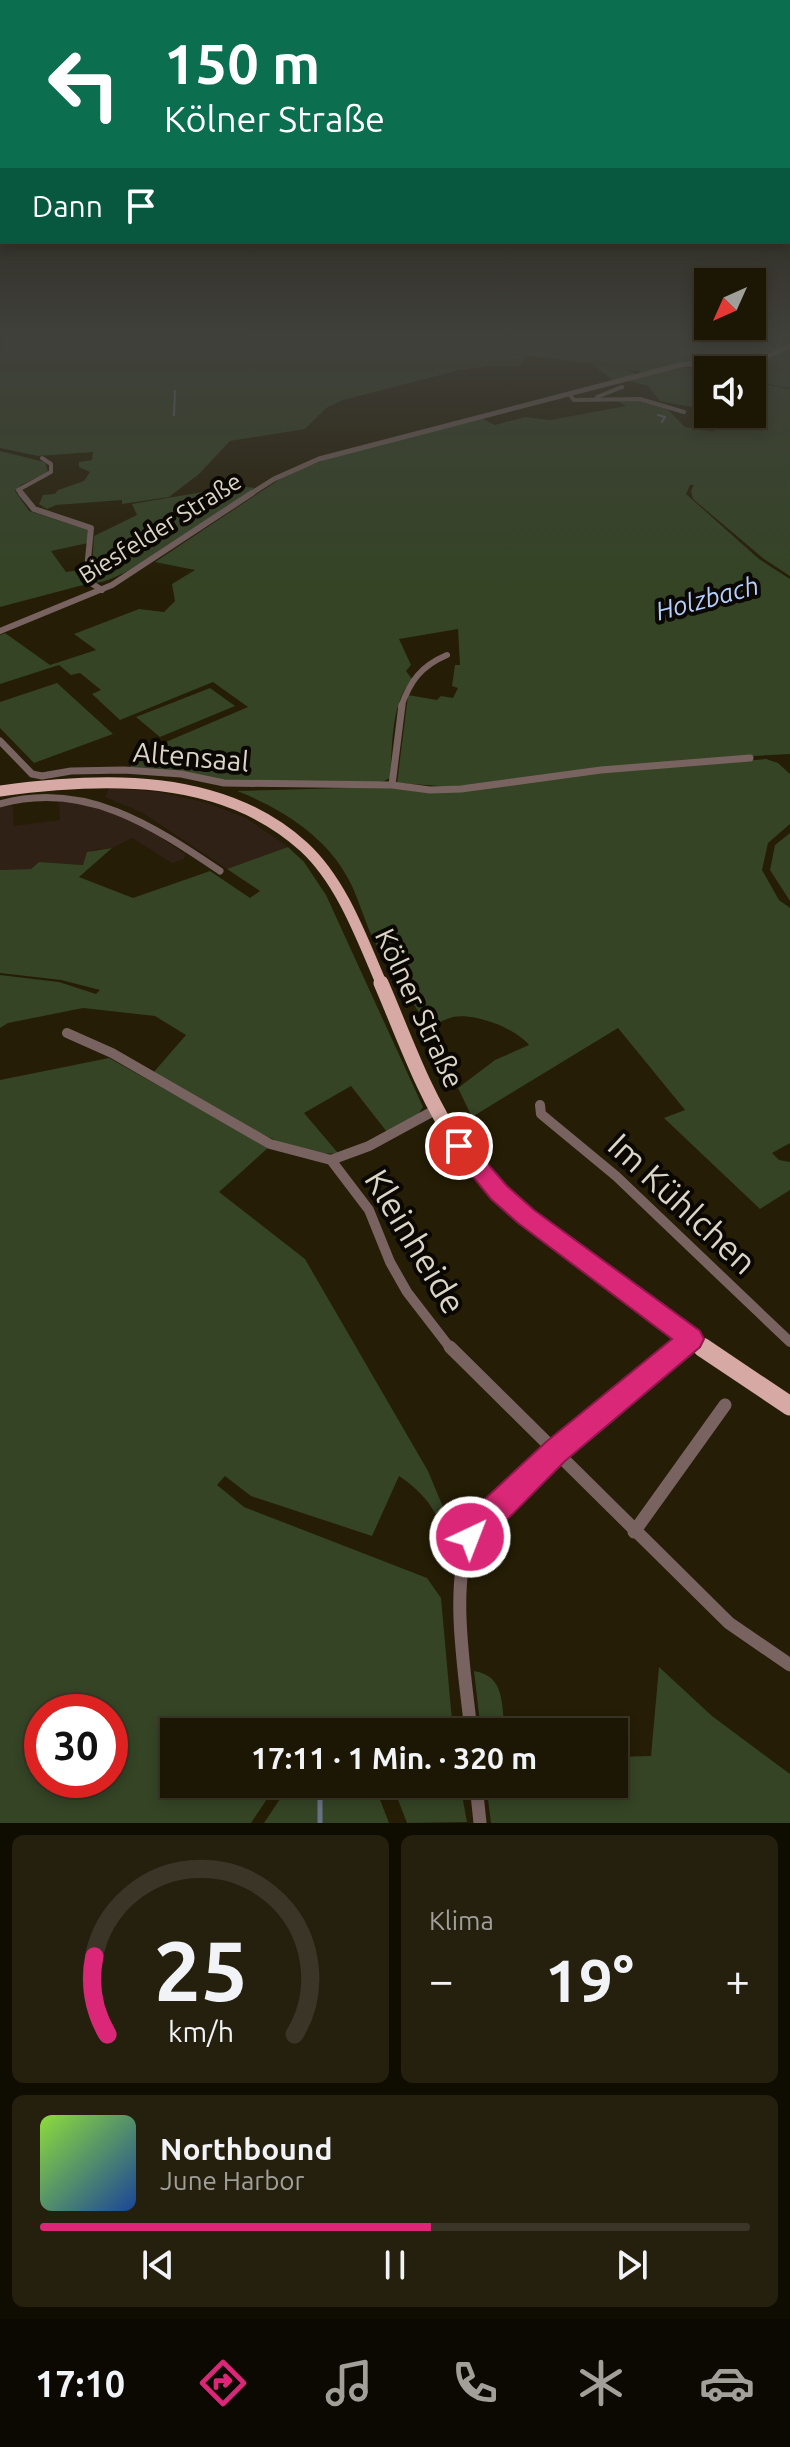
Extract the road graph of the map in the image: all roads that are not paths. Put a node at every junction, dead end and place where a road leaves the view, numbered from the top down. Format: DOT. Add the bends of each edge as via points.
graph roads {
  1 [pos="478,417"];
  2 [pos="42,458"];
  3 [pos="102,590"];
  4 [pos="0,631"];
  5 [pos="447,655"];
  6 [pos="0,741"];
  7 [pos="750,758"];
  8 [pos="392,785"];
  9 [pos="0,791"];
  10 [pos="0,804"];
  11 [pos="220,871"];
  12 [pos="67,1033"];
  13 [pos="540,1105"];
  14 [pos="438,1108"];
  15 [pos="331,1160"];
  16 [pos="691,1339"];
  17 [pos="790,1342"];
  18 [pos="725,1405"];
  19 [pos="790,1406"];
  20 [pos="555,1452"];
  21 [pos="634,1532"];
  22 [pos="790,1665"];
  23 [pos="470,1718"];
  24 [pos="477,1798"];
  25 [pos="480,1823"];
  1 -- 3 [label="street, Biesfelder Straße" via="306,464 261,487"];
  2 -- 3 [label="street" via="51,464 51,472 18,490 34,509 91,528 86,580"];
  3 -- 4 [label="street, Biesfelder Straße"];
  5 -- 8 [label="street" via="430,661 408,686 397,722"];
  6 -- 8 [label="street, Altensaal" via="32,774 42,776 124,770 224,783"];
  7 -- 8 [label="street, Altensaal" via="461,789"];
  9 -- 14 [label="main road, Kölner Straße" via="79,780 177,788 240,806 294,839 333,883"];
  10 -- 11 [label="street" via="56,797 113,805"];
  12 -- 15 [label="street, Kleinheide" via="112,1053 270,1144"];
  13 -- 17 [label="street, Im Kühlchen" via="541,1114 649,1207"];
  14 -- 15 [label="street, Kleinheide" via="369,1146"];
  14 -- 16 [label="main road, Kölner Straße" via="476,1168 526,1217"];
  15 -- 20 [label="street, Kleinheide" via="369,1210 390,1262 427,1321"];
  16 -- 19 [label="main road, Kölner Straße"];
  16 -- 20 [label="street"];
  18 -- 21 [label="street"];
  20 -- 21 [label="street, Kleinheide"];
  20 -- 23 [label="street" via="481,1522 464,1553 461,1631"];
  21 -- 22 [label="street, Kleinheide" via="729,1623"];
  24 -- 25 [label="street"];
}
